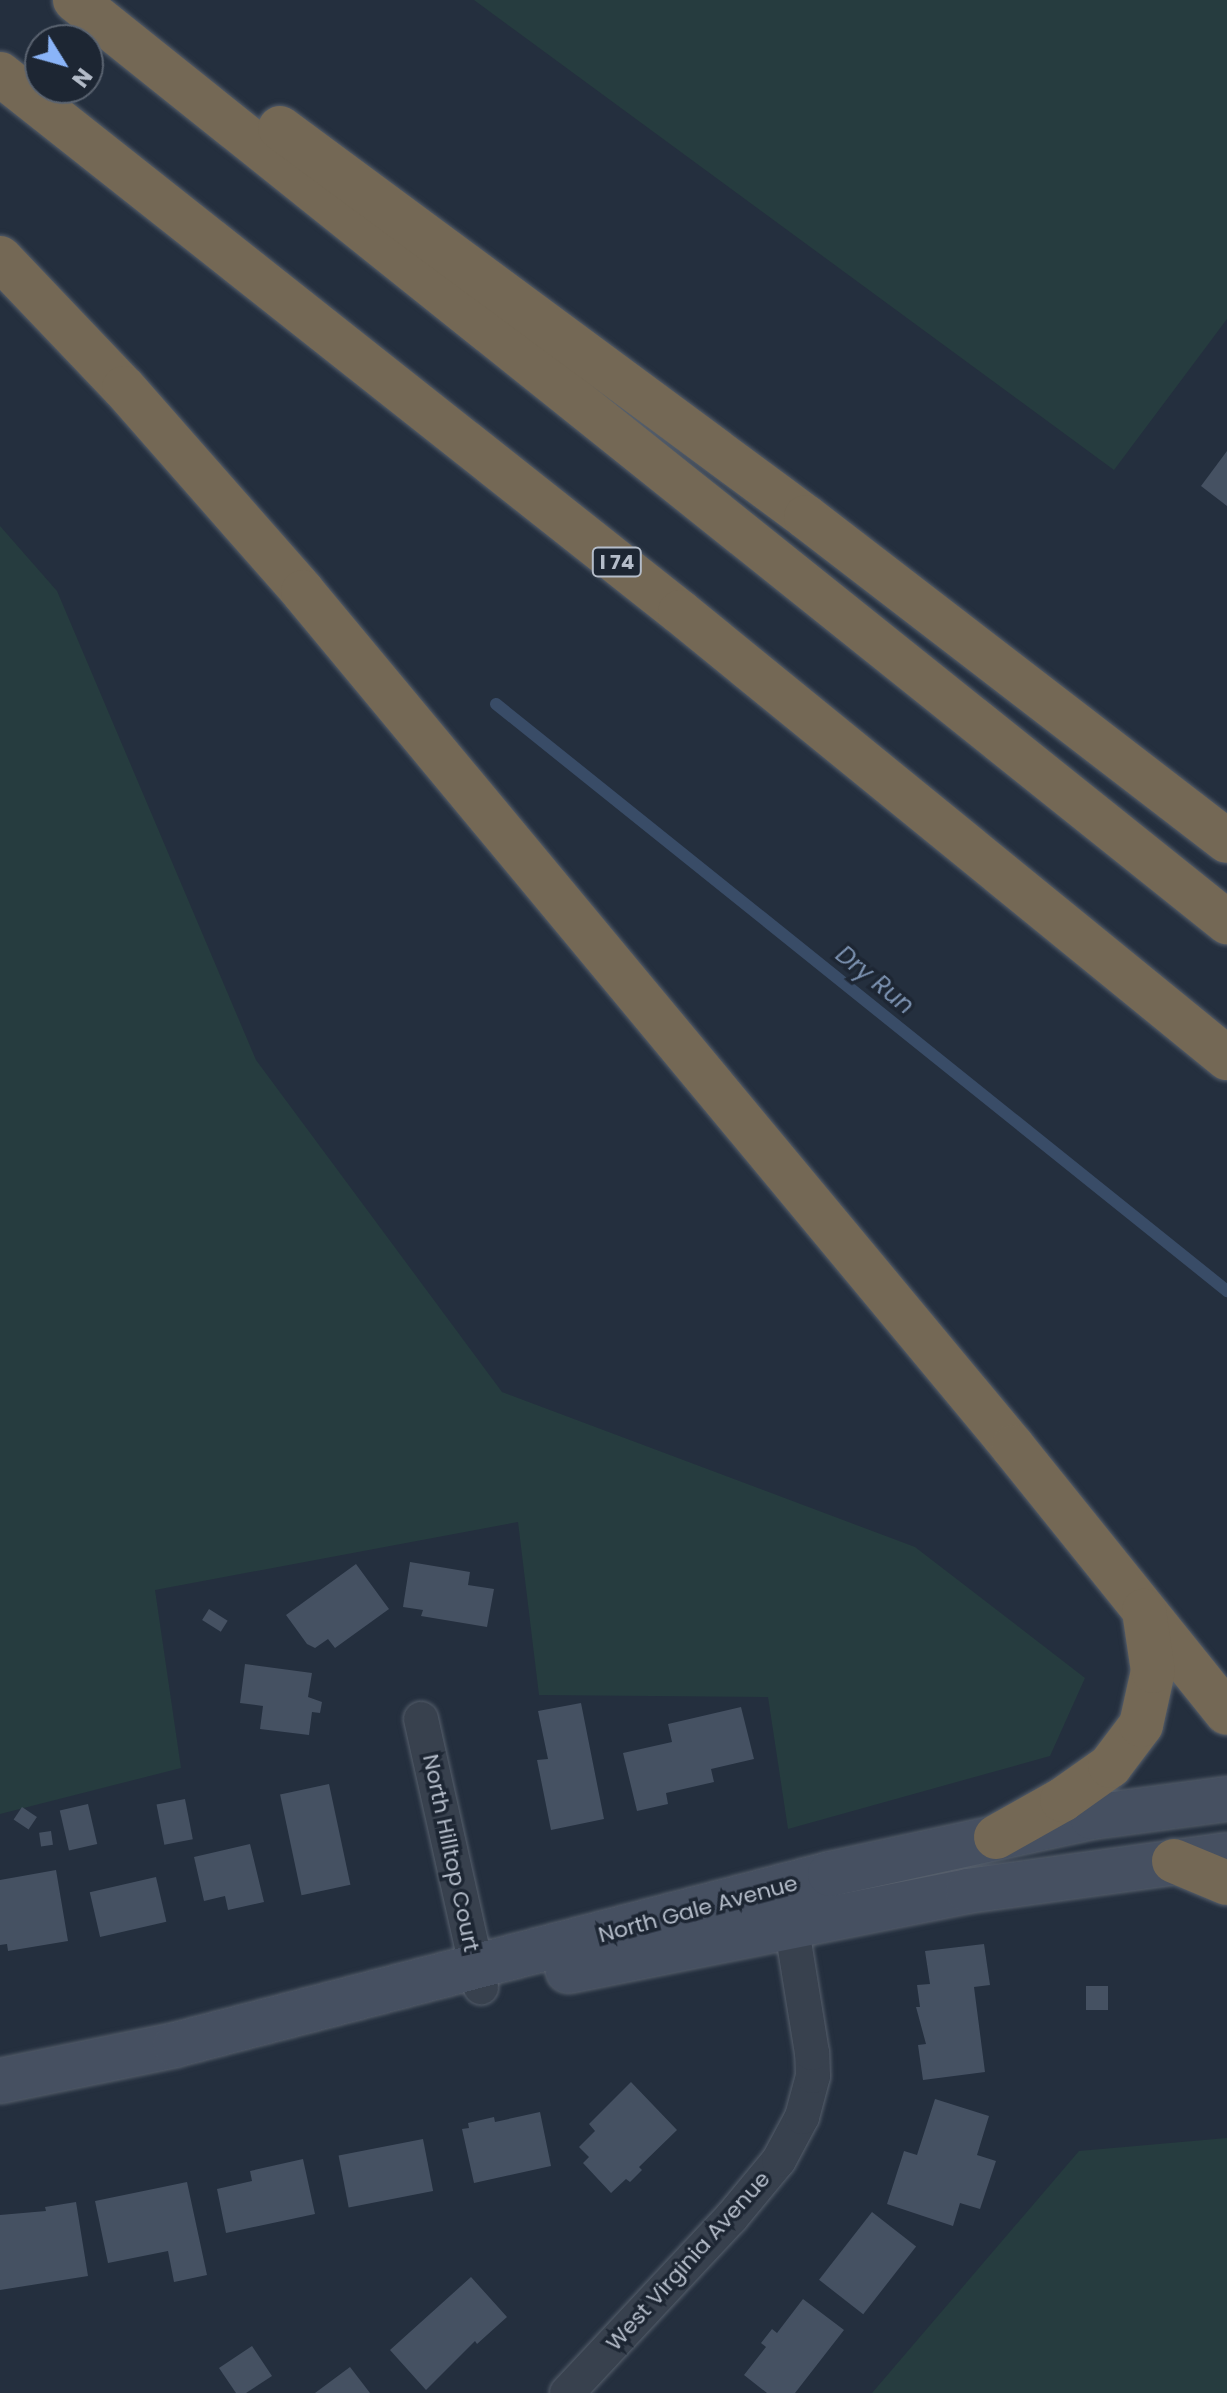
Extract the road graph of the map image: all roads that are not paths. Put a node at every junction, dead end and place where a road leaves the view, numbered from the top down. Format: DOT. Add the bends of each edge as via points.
graph roads {
  1 [pos="75,0"];
  2 [pos="102,0"];
  3 [pos="0,74"];
  4 [pos="0,258"];
  5 [pos="1227,841"];
  6 [pos="1227,922"];
  7 [pos="1227,1058"];
  8 [pos="1143,1609"];
  9 [pos="1227,1713"];
  10 [pos="421,1719"];
  11 [pos="1227,1799"];
  12 [pos="996,1837"];
  13 [pos="1227,1855"];
  14 [pos="1174,1861"];
  15 [pos="1227,1883"];
  16 [pos="789,1906"];
  17 [pos="478,1977"];
  18 [pos="0,2081"];
  19 [pos="567,2393"];
  1 -- 6 [label="highway"];
  2 -- 5 [label="highway" via="575,343"];
  3 -- 7 [label="highway, I 74" via="680,612"];
  4 -- 8 [label="highway" via="124,388 303,592"];
  8 -- 9 [label="highway"];
  8 -- 12 [label="highway" via="1153,1671 1141,1725 1110,1766"];
  10 -- 17 [label="street, North Hilltop Court"];
  11 -- 12 [label="main road, North Gale Avenue" via="1092,1817"];
  12 -- 16 [label="main road, North Gale Avenue"];
  13 -- 14 [label="main road, North Gale Avenue"];
  14 -- 15 [label="highway"];
  14 -- 16 [label="main road, North Gale Avenue" via="968,1891"];
  16 -- 17 [label="main road, North Gale Avenue"];
  16 -- 19 [label="street, West Virginia Avenue" via="813,2076 802,2117 779,2160 731,2218"];
  17 -- 18 [label="main road, North Gale Avenue"];
}
